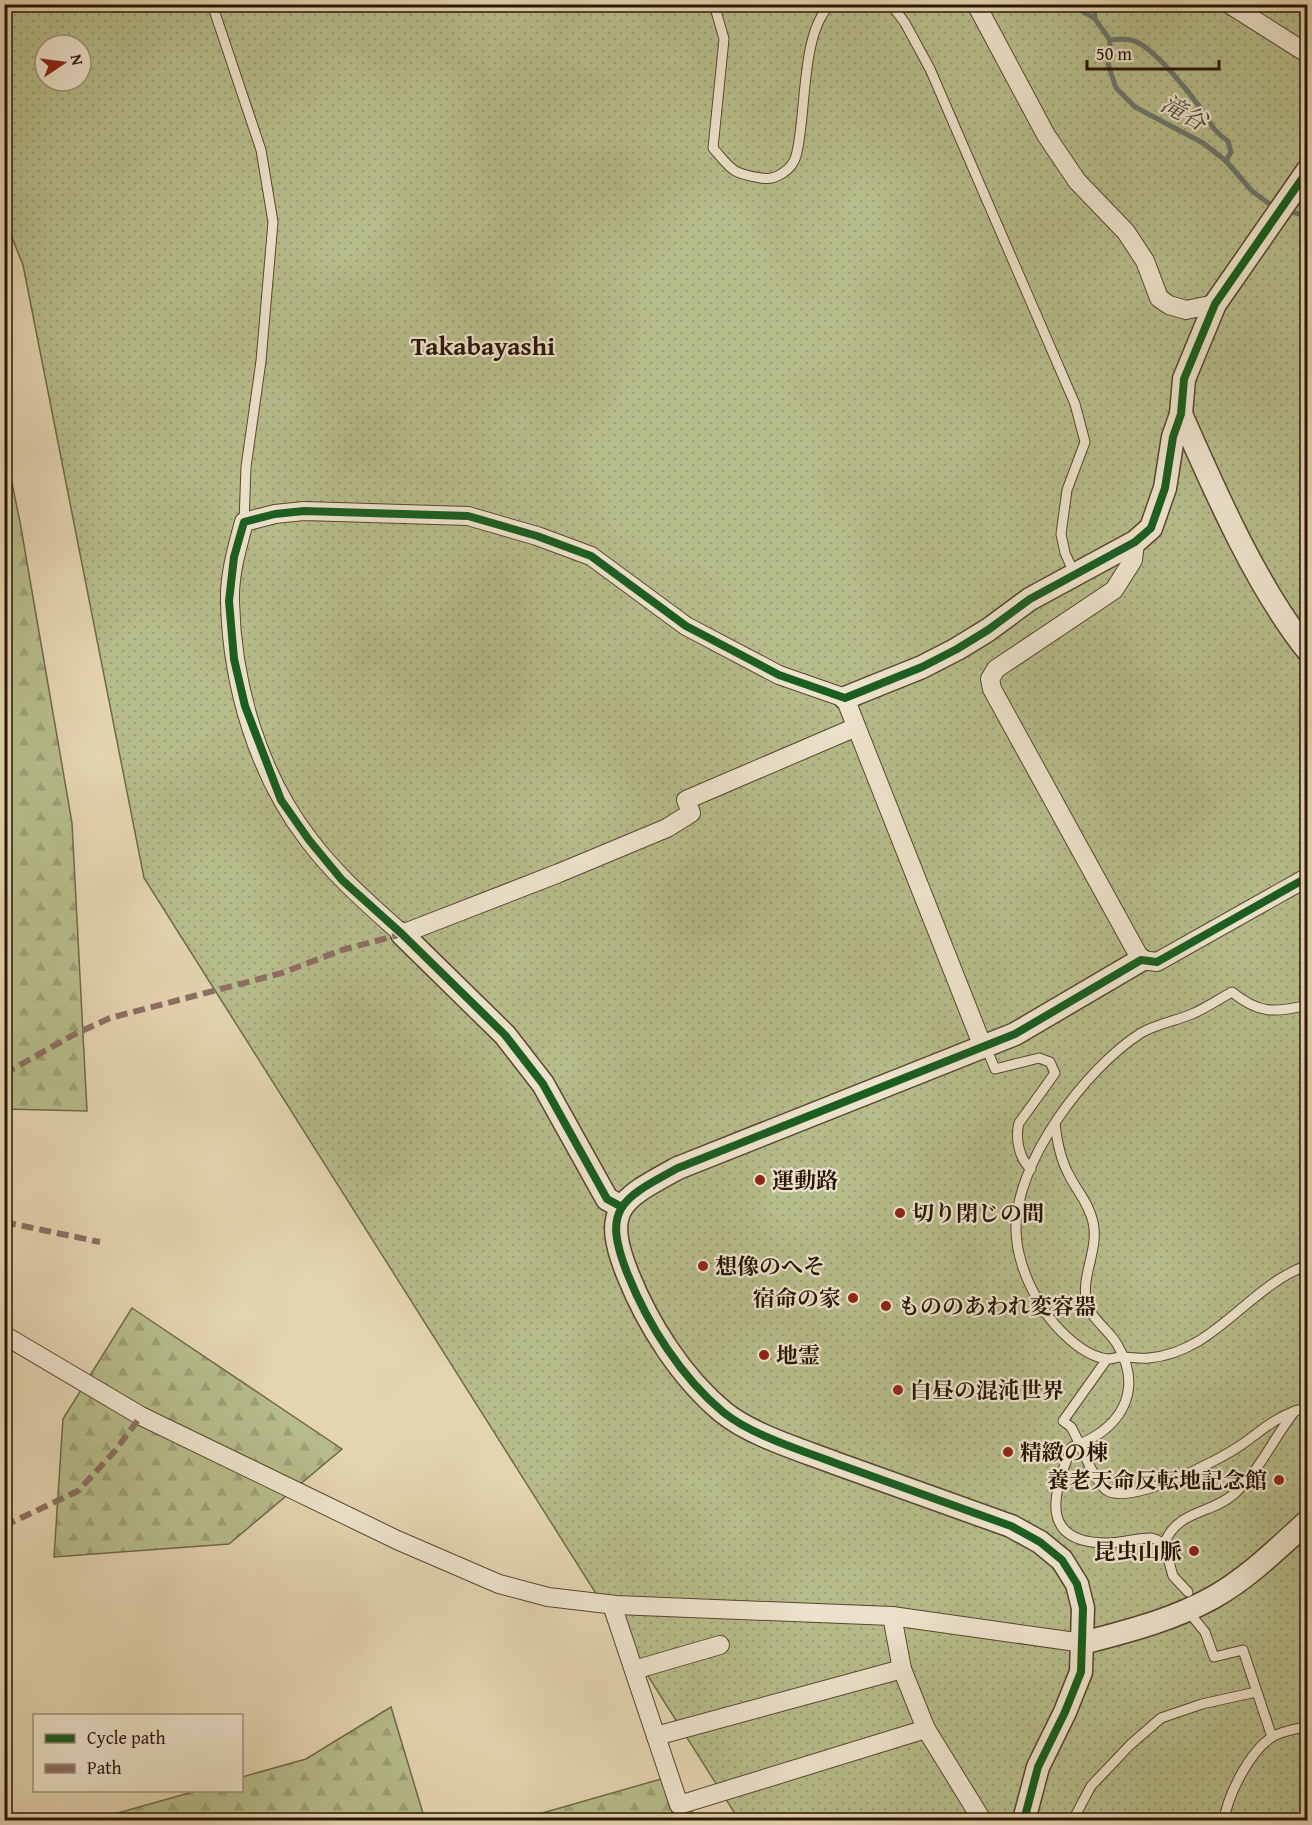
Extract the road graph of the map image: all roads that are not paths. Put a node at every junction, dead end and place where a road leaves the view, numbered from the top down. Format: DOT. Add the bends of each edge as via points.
graph roads {
  1 [pos="212,4"];
  2 [pos="714,4"];
  3 [pos="831,4"];
  4 [pos="891,4"];
  5 [pos="976,4"];
  6 [pos="1229,4"];
  7 [pos="1308,54"];
  8 [pos="1307,171"];
  9 [pos="1215,304"];
  10 [pos="1181,414"];
  11 [pos="244,522"];
  12 [pos="1135,542"];
  13 [pos="1074,573"];
  14 [pos="1308,651"];
  15 [pos="845,698"];
  16 [pos="855,728"];
  17 [pos="1308,877"];
  18 [pos="402,933"];
  19 [pos="1141,960"];
  20 [pos="1308,1005"];
  21 [pos="986,1052"];
  22 [pos="1055,1124"];
  23 [pos="1031,1168"];
  24 [pos="620,1206"];
  25 [pos="1308,1265"];
  26 [pos="4,1335"];
  27 [pos="1123,1357"];
  28 [pos="1107,1359"];
  29 [pos="1308,1407"];
  30 [pos="1295,1412"];
  31 [pos="1081,1444"];
  32 [pos="1308,1521"];
  33 [pos="1164,1544"];
  34 [pos="1188,1601"];
  35 [pos="612,1605"];
  36 [pos="892,1616"];
  37 [pos="1083,1643"];
  38 [pos="720,1645"];
  39 [pos="902,1669"];
  40 [pos="634,1670"];
  41 [pos="1256,1692"];
  42 [pos="1308,1726"];
  43 [pos="926,1729"];
  44 [pos="656,1736"];
  45 [pos="1272,1737"];
  46 [pos="982,1821"];
  47 [pos="1024,1821"];
  48 [pos="1073,1821"];
  49 [pos="1224,1821"];
  1 -- 11 [label="lane" via="261,150 273,222 261,361 246,467"];
  2 -- 3 [label="lane" via="724,39 713,148 735,174 768,180 779,176 796,158 811,50 824,12"];
  4 -- 13 [label="lane" via="906,23 930,69 1075,404 1084,442 1067,490 1061,534"];
  5 -- 9 [label="street" via="1046,135 1077,181 1126,232 1144,261 1159,298 1186,310"];
  6 -- 7 [label="street"];
  8 -- 9 [label="street"];
  9 -- 10 [label="street" via="1184,379"];
  10 -- 12 [label="street" via="1165,488 1151,528"];
  10 -- 14 [label="street" via="1263,582 1288,626"];
  11 -- 15 [label="street" via="304,511 468,516 537,536 591,556 686,626 779,675"];
  11 -- 18 [label="street" via="234,557 229,601 234,659 244,706 260,750 281,800 309,840 342,880"];
  12 -- 13 [label="street"];
  12 -- 19 [label="street" via="1132,560 1114,590 996,669 990,679"];
  13 -- 15 [label="street" via="957,649"];
  15 -- 16 [label="street"];
  16 -- 18 [label="street" via="686,800 691,813 667,828"];
  16 -- 21 [label="street"];
  17 -- 19 [label="street" via="1157,962"];
  18 -- 24 [label="street" via="505,1035 543,1084 607,1199"];
  19 -- 21 [label="street"];
  20 -- 22 [label="lane" via="1268,1011 1248,1005 1232,992 1195,1013 1142,1033 1101,1065"];
  21 -- 23 [label="lane" via="995,1069 1039,1058 1050,1062 1055,1073 1016,1133 1023,1162"];
  21 -- 24 [label="street" via="678,1168 641,1188"];
  22 -- 23 [label="lane"];
  22 -- 27 [label="lane" via="1057,1144 1068,1174 1093,1220 1094,1251 1085,1284 1086,1300"];
  23 -- 28 [label="lane" via="1016,1229 1020,1262 1030,1289 1065,1336"];
  24 -- 37 [label="street" via="616,1232 639,1302 697,1386 725,1414 774,1440 1011,1526 1040,1542 1062,1560 1077,1584 1083,1608"];
  25 -- 27 [label="lane" via="1261,1291 1204,1339 1149,1358"];
  26 -- 35 [label="street" via="141,1416 397,1540 499,1584 548,1597"];
  27 -- 28 [label="lane"];
  27 -- 31 [label="lane" via="1130,1391 1125,1405 1095,1437"];
  28 -- 31 [label="lane" via="1063,1421"];
  29 -- 30 [label="lane"];
  30 -- 31 [label="lane" via="1276,1418 1240,1446 1218,1457 1142,1491 1117,1495 1098,1482"];
  30 -- 33 [label="lane" via="1233,1495 1192,1514 1170,1530"];
  31 -- 33 [label="lane" via="1072,1447 1056,1485 1057,1519 1067,1533 1106,1543 1151,1538"];
  32 -- 34 [label="street" via="1243,1578"];
  33 -- 34 [label="lane" via="1173,1575"];
  34 -- 37 [label="street" via="1147,1625"];
  34 -- 41 [label="lane" via="1214,1657 1243,1650"];
  35 -- 36 [label="street"];
  35 -- 40 [label="street"];
  36 -- 37 [label="street"];
  36 -- 39 [label="street"];
  37 -- 47 [label="street" via="1081,1672 1038,1767"];
  38 -- 40 [label="street"];
  39 -- 43 [label="street"];
  39 -- 44 [label="street"];
  40 -- 44 [label="street"];
  41 -- 45 [label="lane"];
  41 -- 48 [label="lane" via="1161,1718 1091,1786"];
  42 -- 45 [label="lane"];
  43 -- 44 [label="street" via="679,1805"];
  43 -- 46 [label="street"];
  45 -- 49 [label="lane" via="1255,1754 1228,1798"];
}
